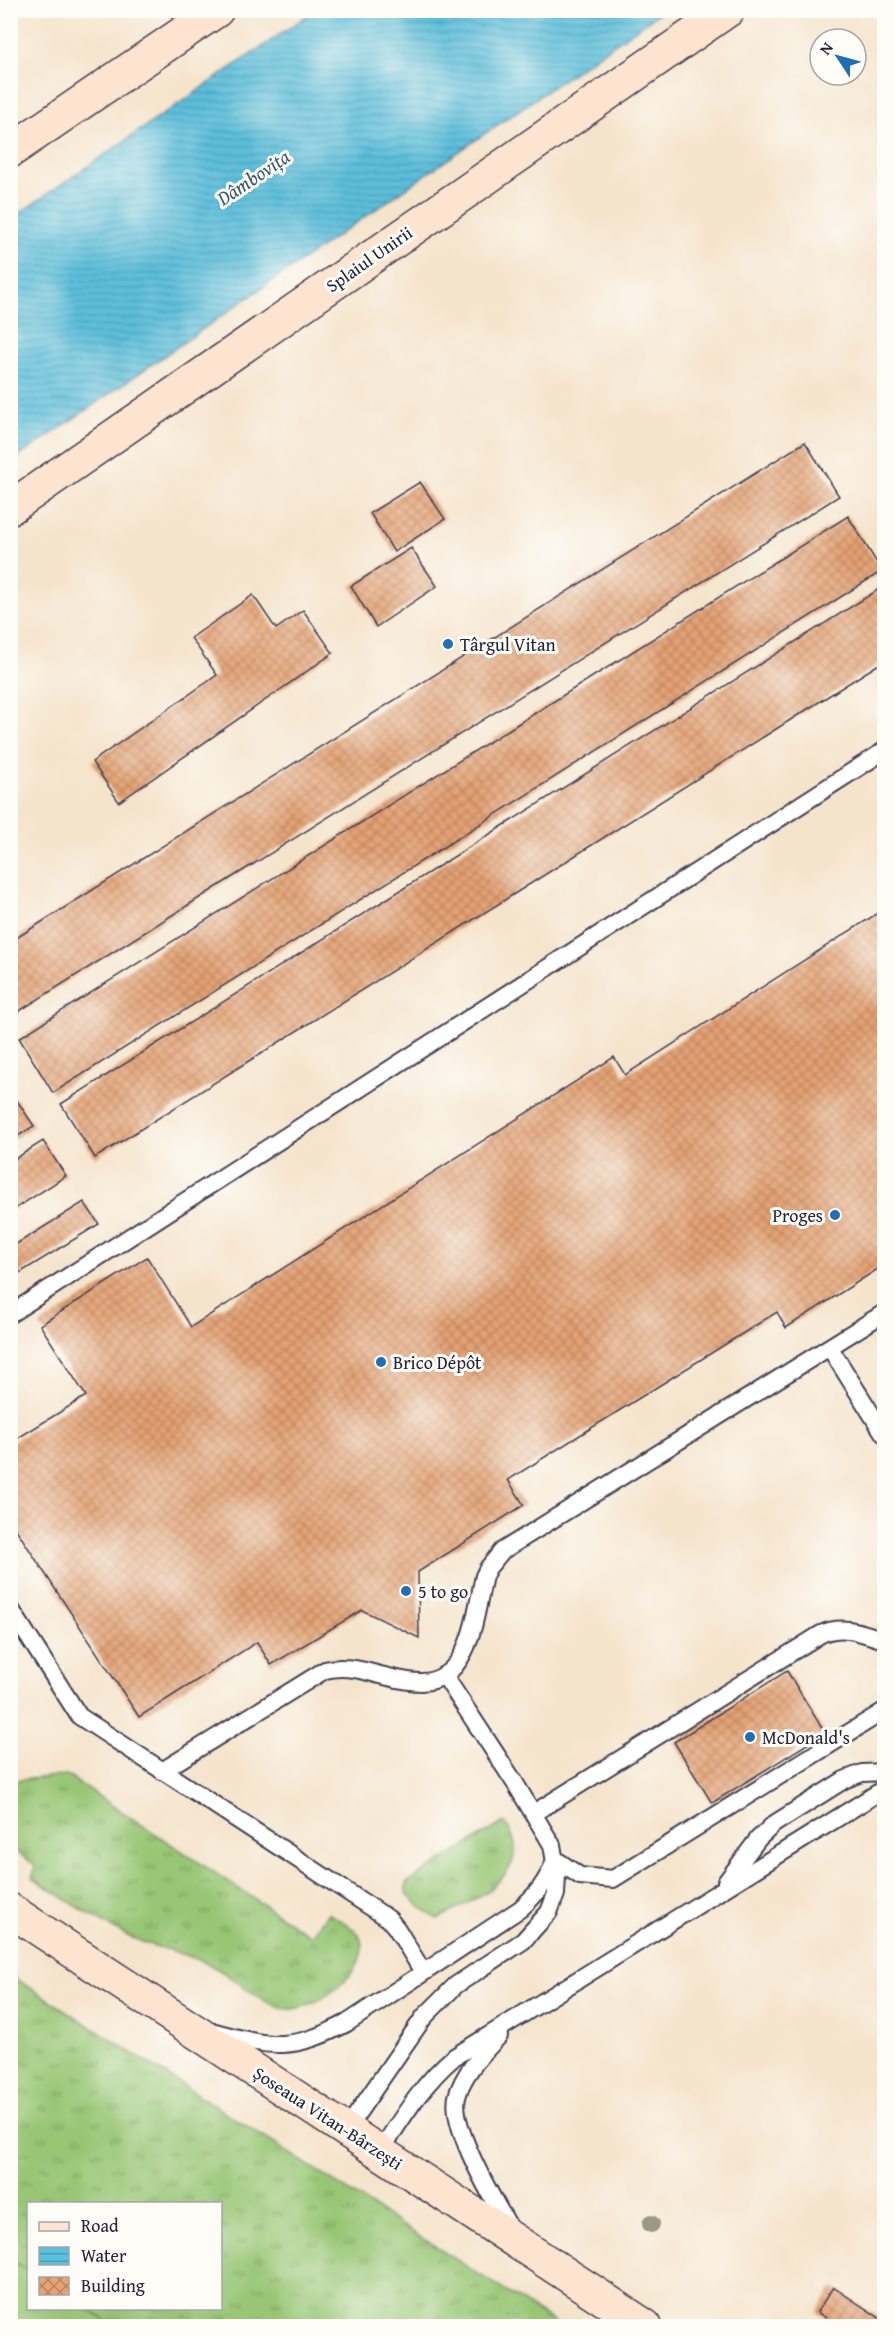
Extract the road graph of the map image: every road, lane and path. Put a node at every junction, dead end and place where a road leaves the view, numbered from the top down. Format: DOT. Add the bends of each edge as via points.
graph roads {
  1 [pos="217,10"];
  2 [pos="728,10"];
  3 [pos="10,150"];
  4 [pos="10,508"];
  5 [pos="885,751"];
  6 [pos="885,1313"];
  7 [pos="10,1314"];
  8 [pos="830,1348"];
  9 [pos="885,1434"];
  10 [pos="10,1608"];
  11 [pos="885,1640"];
  12 [pos="444,1675"];
  13 [pos="885,1711"];
  14 [pos="162,1771"];
  15 [pos="885,1772"];
  16 [pos="885,1789"];
  17 [pos="534,1814"];
  18 [pos="555,1859"];
  19 [pos="718,1892"];
  20 [pos="10,1910"];
  21 [pos="423,1972"];
  22 [pos="137,1992"];
  23 [pos="522,2013"];
  24 [pos="346,2130"];
  25 [pos="380,2152"];
  26 [pos="519,2244"];
  27 [pos="645,2326"];
  1 -- 3 [label="main road"];
  2 -- 4 [label="main road, Splaiul Unirii"];
  5 -- 7 [label="lane"];
  6 -- 8 [label="lane"];
  8 -- 9 [label="lane"];
  8 -- 12 [label="lane" via="502,1551 484,1576 465,1653"];
  10 -- 14 [label="lane" via="79,1716"];
  11 -- 17 [label="lane" via="833,1629"];
  12 -- 14 [label="lane" via="423,1682 352,1668 325,1670"];
  12 -- 17 [label="lane"];
  13 -- 18 [label="lane" via="613,1879 580,1876"];
  14 -- 21 [label="lane" via="389,1919"];
  15 -- 19 [label="lane" via="862,1773 844,1780 774,1824"];
  16 -- 19 [label="lane"];
  17 -- 18 [label="lane" via="552,1845"];
  18 -- 21 [label="lane" via="548,1878 520,1909"];
  18 -- 24 [label="lane" via="556,1894 549,1912 523,1941 456,1985 424,2017"];
  19 -- 23 [label="lane"];
  20 -- 22 [label="main road, Șoseaua Vitan-Bârzești"];
  21 -- 22 [label="lane" via="336,2029 298,2044 250,2042 211,2031"];
  22 -- 24 [label="main road, Șoseaua Vitan-Bârzești"];
  23 -- 25 [label="lane" via="438,2070"];
  23 -- 26 [label="lane" via="478,2058 457,2098 462,2130 475,2164"];
  24 -- 25 [label="main road, Șoseaua Vitan-Bârzești"];
  25 -- 26 [label="main road, Șoseaua Vitan-Bârzești"];
  26 -- 27 [label="main road, Șoseaua Vitan-Bârzești"];
}
